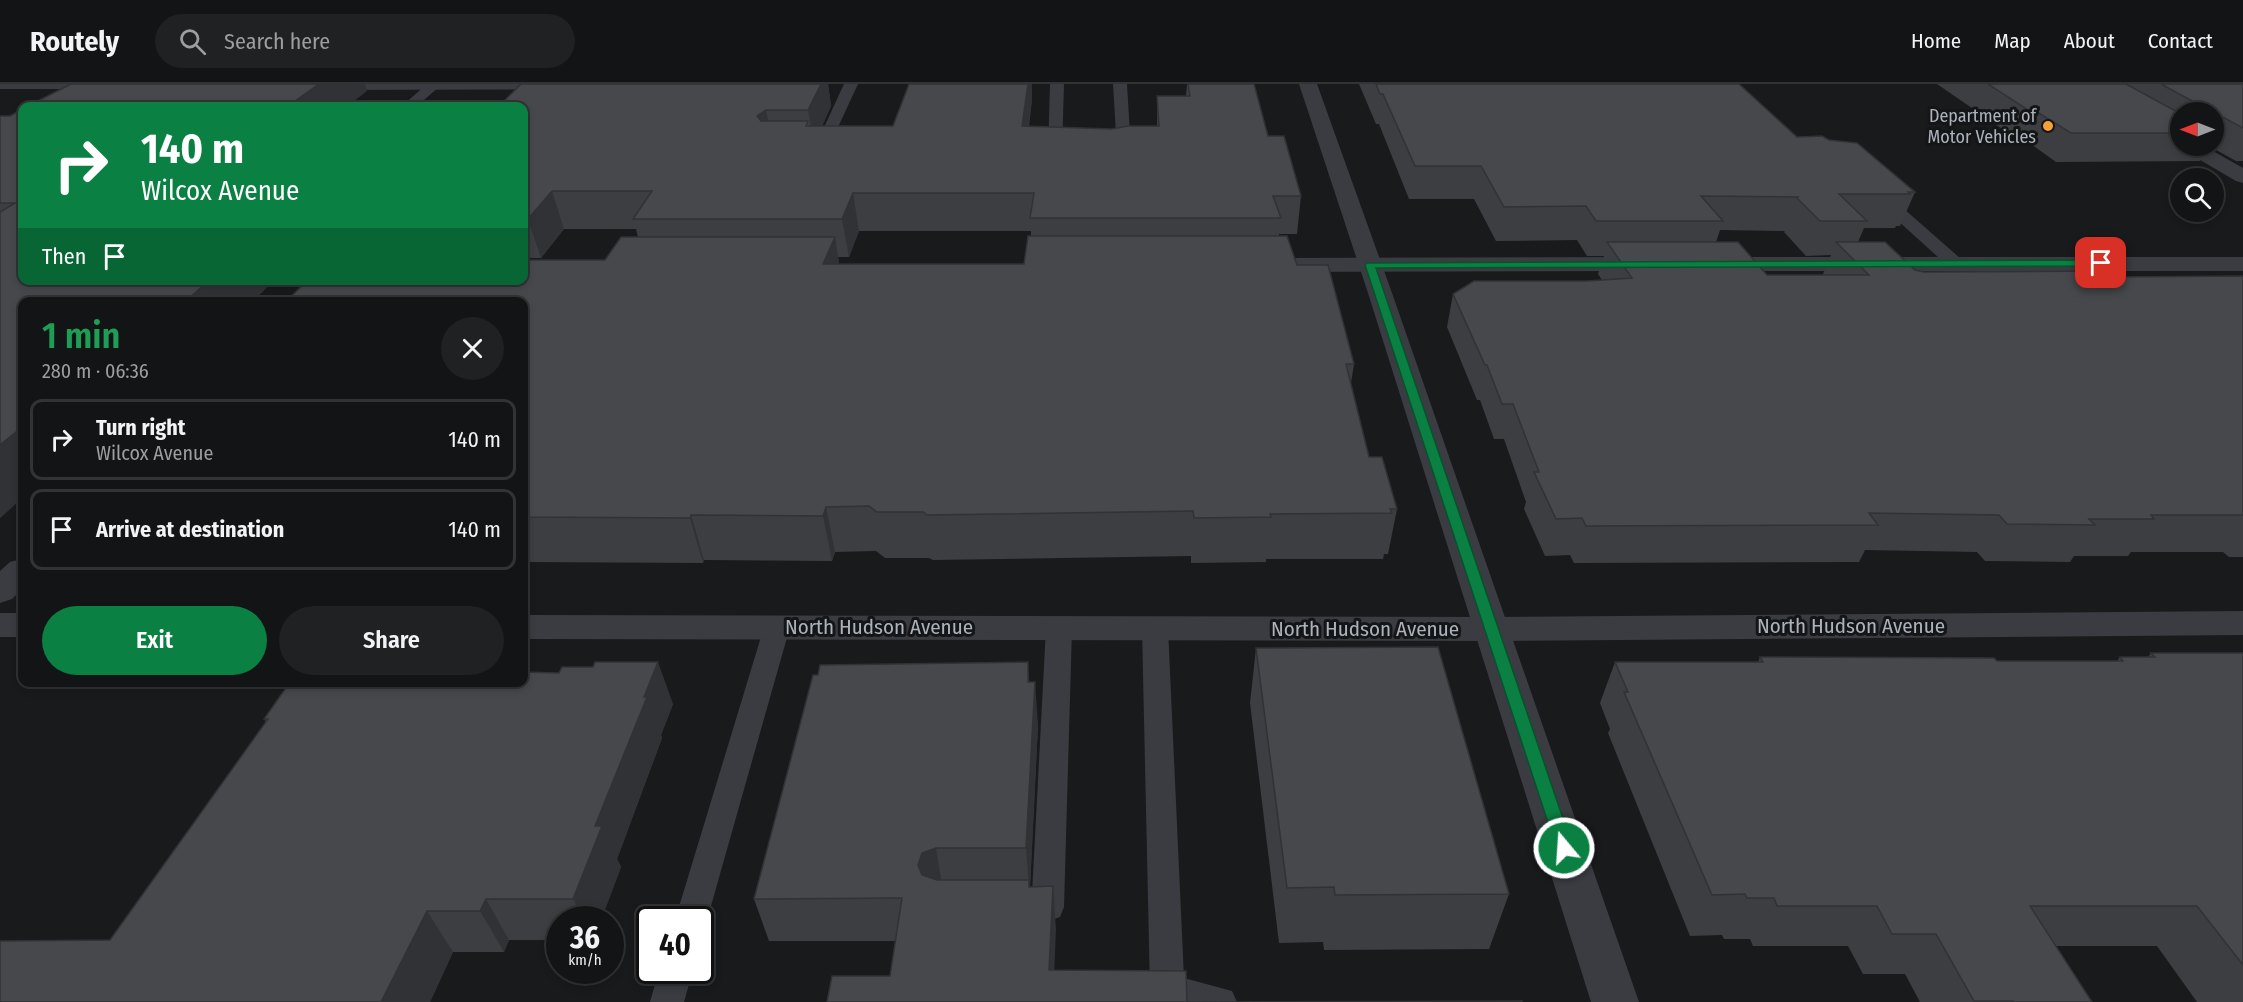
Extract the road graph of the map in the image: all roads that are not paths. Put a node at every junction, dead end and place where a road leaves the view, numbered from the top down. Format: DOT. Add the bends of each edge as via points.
graph roads {
  1 [pos="3,84"];
  2 [pos="134,84"];
  3 [pos="529,84"];
  4 [pos="626,84"];
  5 [pos="851,84"];
  6 [pos="1057,84"];
  7 [pos="1120,84"];
  8 [pos="1308,84"];
  9 [pos="302,85"];
  10 [pos="433,86"];
  11 [pos="513,100"];
  12 [pos="414,102"];
  13 [pos="796,151"];
  14 [pos="2208,156"];
  15 [pos="1077,157"];
  16 [pos="1101,158"];
  17 [pos="2243,177"];
  18 [pos="1867,184"];
  19 [pos="1955,263"];
  20 [pos="1668,264"];
  21 [pos="1692,264"];
  22 [pos="2243,264"];
  23 [pos="1230,265"];
  24 [pos="1370,265"];
  25 [pos="18,574"];
  26 [pos="0,591"];
  27 [pos="2243,623"];
  28 [pos="0,625"];
  29 [pos="18,625"];
  30 [pos="528,627"];
  31 [pos="777,627"];
  32 [pos="1059,628"];
  33 [pos="1155,628"];
  34 [pos="1491,629"];
  35 [pos="695,906"];
  36 [pos="1013,907"];
  37 [pos="672,984"];
  38 [pos="666,1002"];
  39 [pos="1220,1002"];
  40 [pos="1615,1002"];
  1 -- 2 [label="street"];
  3 -- 4 [label="street"];
  3 -- 10 [label="street"];
  3 -- 11 [label="street"];
  5 -- 13 [label="lane" via="820,151"];
  6 -- 15 [label="lane" via="1056,155"];
  7 -- 16 [label="lane" via="1123,156"];
  8 -- 24 [label="street"];
  9 -- 10 [label="street"];
  10 -- 12 [label="lane"];
  14 -- 17 [label="street"];
  18 -- 19 [label="lane"];
  19 -- 21 [label="street"];
  19 -- 22 [label="street"];
  20 -- 24 [label="street"];
  23 -- 24 [label="street"];
  24 -- 34 [label="street"];
  25 -- 26 [label="street"];
  27 -- 34 [label="street, North Hudson Avenue"];
  28 -- 29 [label="street"];
  30 -- 31 [label="street, North Hudson Avenue"];
  31 -- 32 [label="street, North Hudson Avenue"];
  31 -- 35 [label="lane"];
  32 -- 33 [label="street, North Hudson Avenue"];
  32 -- 36 [label="lane" via="1048,907"];
  33 -- 34 [label="street, North Hudson Avenue"];
  33 -- 39 [label="lane" via="1167,990"];
  34 -- 40 [label="street"];
  37 -- 38 [label="lane"];
}
